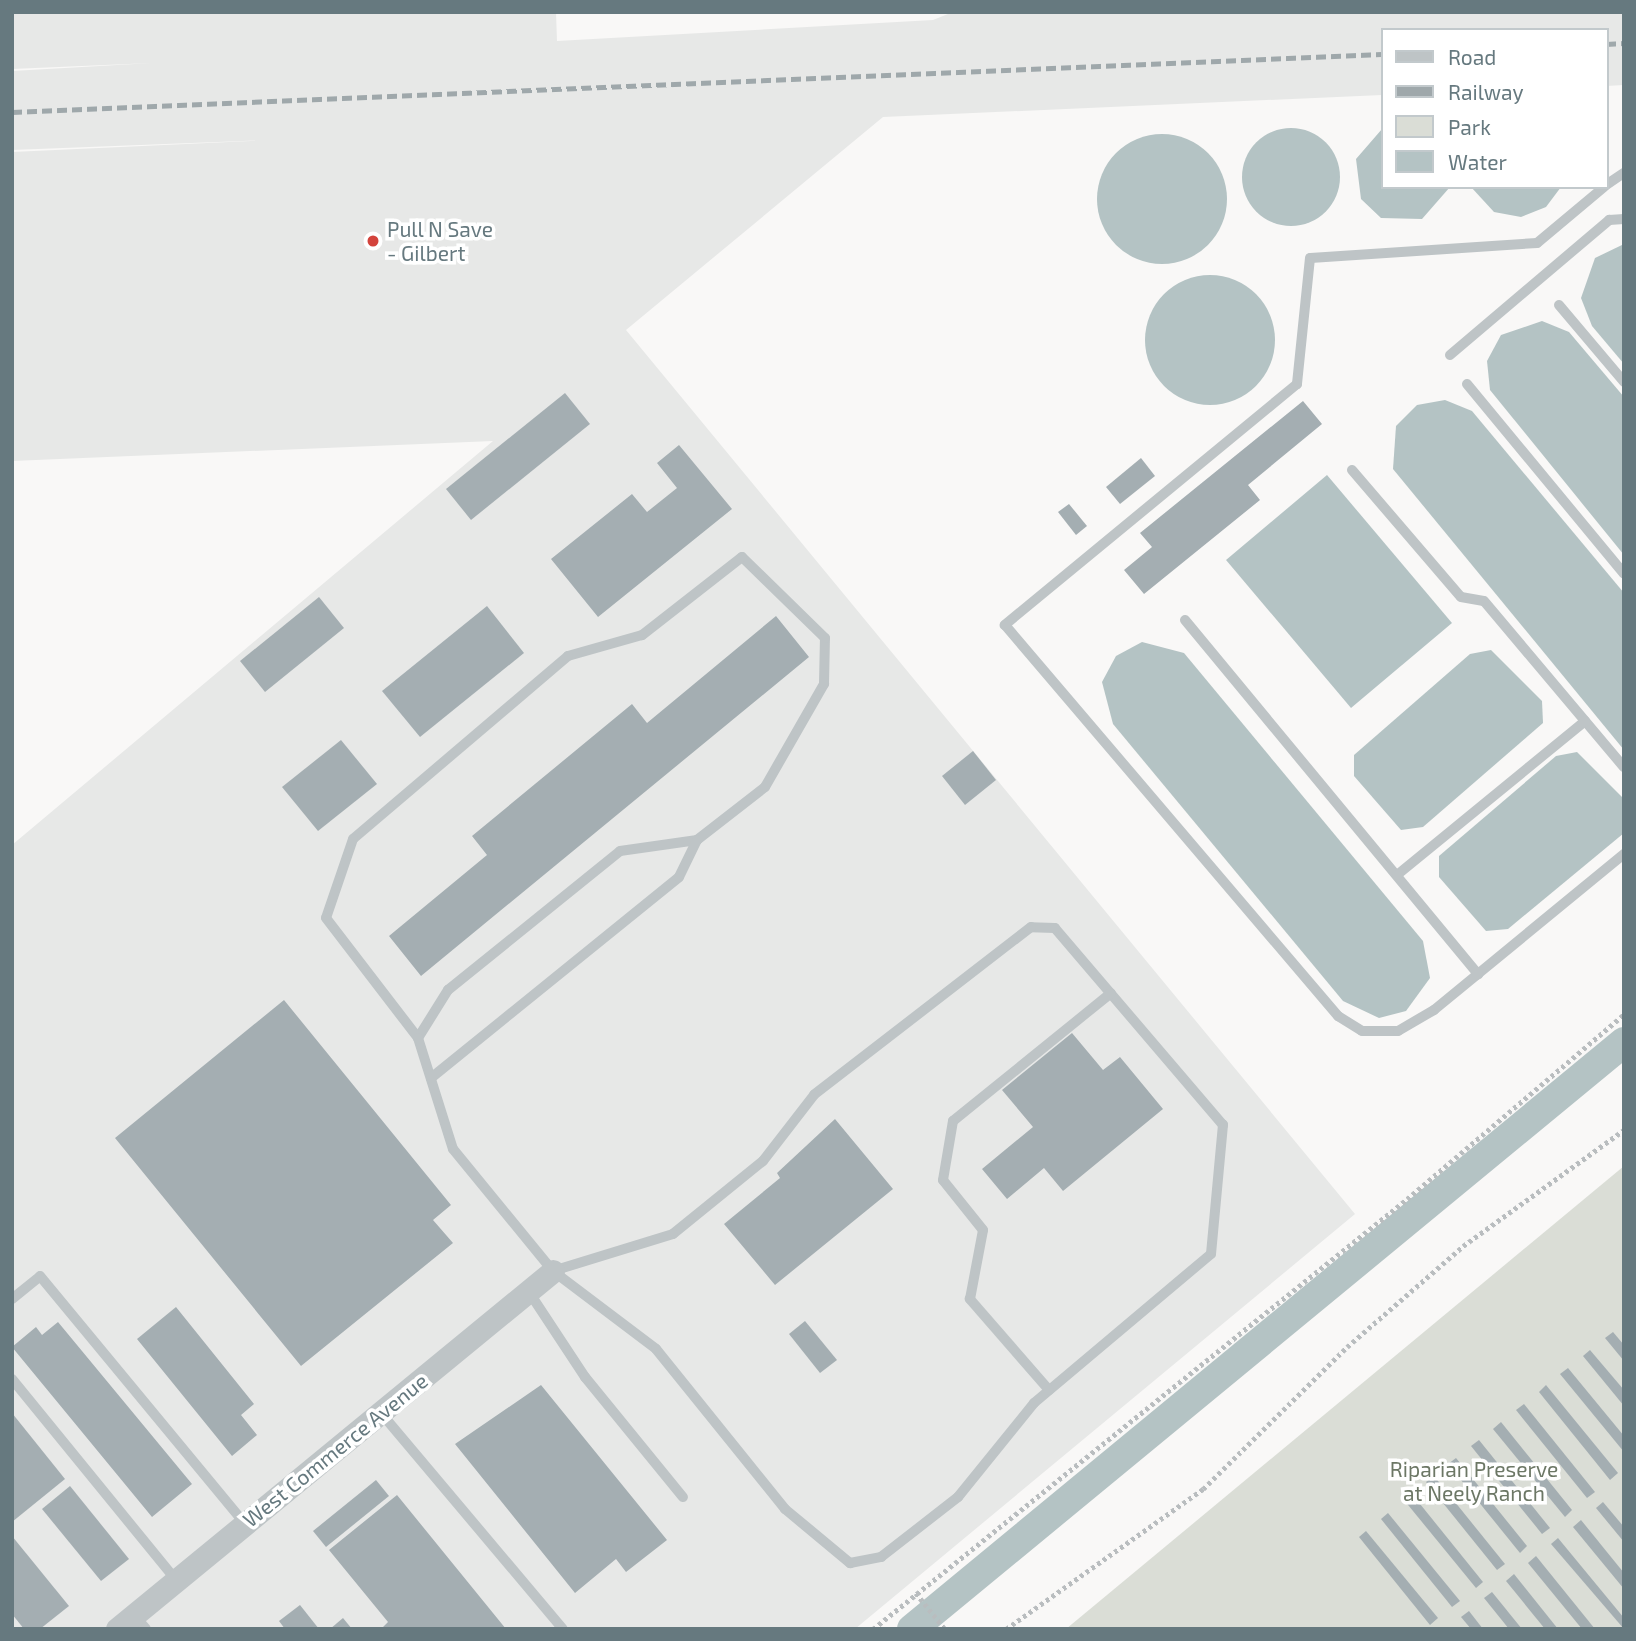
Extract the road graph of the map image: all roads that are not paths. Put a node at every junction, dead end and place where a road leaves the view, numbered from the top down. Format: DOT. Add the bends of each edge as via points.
graph roads {
  1 [pos="1624,173"];
  2 [pos="1608,184"];
  3 [pos="1601,189"];
  4 [pos="1624,219"];
  5 [pos="1559,305"];
  6 [pos="1450,355"];
  7 [pos="1624,382"];
  8 [pos="1467,384"];
  9 [pos="1352,470"];
  10 [pos="1624,575"];
  11 [pos="1185,620"];
  12 [pos="1585,721"];
  13 [pos="1624,767"];
  14 [pos="696,840"];
  15 [pos="1624,854"];
  16 [pos="1397,875"];
  17 [pos="1478,974"];
  18 [pos="1111,993"];
  19 [pos="418,1038"];
  20 [pos="430,1078"];
  21 [pos="553,1271"];
  22 [pos="528,1292"];
  23 [pos="12,1299"];
  24 [pos="12,1378"];
  25 [pos="1049,1390"];
  26 [pos="381,1413"];
  27 [pos="683,1497"];
  28 [pos="245,1524"];
  29 [pos="176,1580"];
  30 [pos="132,1624"];
  31 [pos="563,1629"];
  1 -- 2 [label="lane"];
  3 -- 17 [label="lane" via="1537,243 1310,258 1297,384 1005,625 1338,1016 1362,1031 1398,1031"];
  4 -- 6 [label="lane" via="1609,220"];
  5 -- 7 [label="lane"];
  8 -- 10 [label="lane"];
  9 -- 12 [label="lane" via="1461,597 1483,601"];
  11 -- 16 [label="lane"];
  12 -- 13 [label="lane"];
  12 -- 16 [label="lane"];
  14 -- 19 [label="lane" via="620,851 448,990"];
  14 -- 19 [label="lane" via="765,787 824,684 825,638 742,557 642,635 568,656 353,839 326,918"];
  14 -- 20 [label="lane" via="679,877"];
  15 -- 17 [label="lane"];
  16 -- 17 [label="lane"];
  18 -- 21 [label="lane" via="1055,928 1031,927 814,1095 763,1161 673,1234"];
  18 -- 25 [label="lane" via="1223,1125 1211,1254"];
  18 -- 25 [label="lane" via="953,1121 943,1180 983,1230 970,1299"];
  19 -- 20 [label="lane"];
  20 -- 21 [label="lane" via="453,1149"];
  21 -- 22 [label="street, West Commerce Avenue"];
  21 -- 25 [label="lane" via="656,1349 785,1509 850,1563 881,1557 934,1518"];
  22 -- 26 [label="street, West Commerce Avenue"];
  22 -- 27 [label="lane" via="585,1377"];
  23 -- 28 [label="lane" via="40,1276"];
  24 -- 29 [label="lane"];
  26 -- 28 [label="street, West Commerce Avenue"];
  26 -- 31 [label="lane"];
  28 -- 29 [label="street, West Commerce Avenue"];
  29 -- 30 [label="street, West Commerce Avenue"];
}
